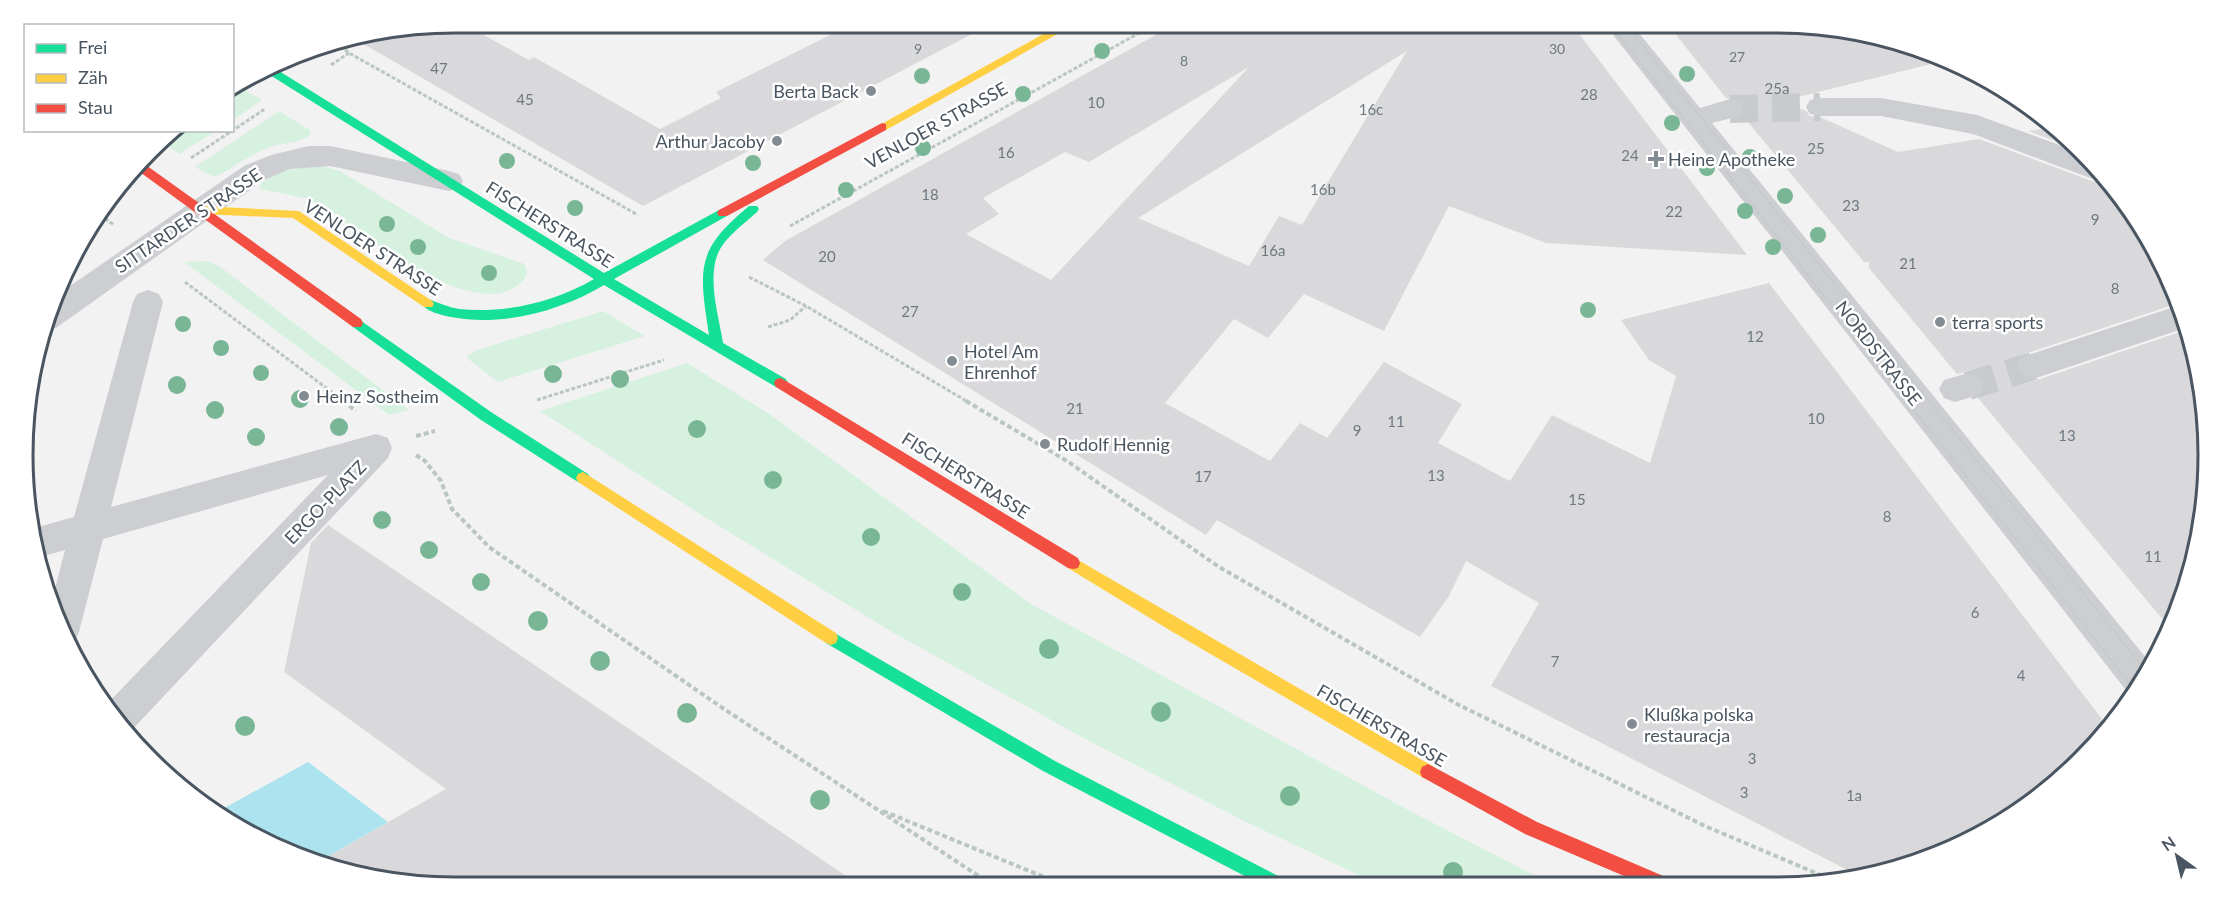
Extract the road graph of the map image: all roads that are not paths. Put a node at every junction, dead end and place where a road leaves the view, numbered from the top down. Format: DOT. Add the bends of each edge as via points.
graph roads {
  1 [pos="1054,33"];
  2 [pos="1625,33"];
  3 [pos="275,74"];
  4 [pos="1820,107"];
  5 [pos="1730,109"];
  6 [pos="1694,119"];
  7 [pos="2080,164"];
  8 [pos="145,170"];
  9 [pos="449,181"];
  10 [pos="783,182"];
  11 [pos="200,210"];
  12 [pos="603,279"];
  13 [pos="148,302"];
  14 [pos="59,309"];
  15 [pos="2176,319"];
  16 [pos="717,343"];
  17 [pos="2033,366"];
  18 [pos="89,528"];
  19 [pos="42,541"];
  20 [pos="65,616"];
  21 [pos="2136,674"];
  22 [pos="123,715"];
  23 [pos="1263,877"];
  24 [pos="1646,877"];
  1 -- 10 [label="main road, VENLOER STRASSE"];
  2 -- 6 [label="street, NORDSTRASSE"];
  3 -- 9 [label="main road, FISCHERSTRASSE"];
  4 -- 7 [label="street" via="1881,107 1977,125"];
  5 -- 6 [label="street"];
  6 -- 21 [label="street, NORDSTRASSE"];
  8 -- 11 [label="main road"];
  9 -- 11 [label="street, SITTARDER STRASSE" via="330,156 298,156 254,173"];
  9 -- 12 [label="main road, FISCHERSTRASSE"];
  10 -- 12 [label="main road, VENLOER STRASSE"];
  10 -- 16 [label="main road, VENLOER STRASSE" via="735,225 711,256"];
  11 -- 12 [label="main road, VENLOER STRASSE" via="295,214 437,310 460,315 531,309 570,297"];
  11 -- 14 [label="street, SITTARDER STRASSE"];
  11 -- 23 [label="main road" via="493,420 840,644 1049,766"];
  12 -- 16 [label="main road, FISCHERSTRASSE"];
  13 -- 18 [label="street"];
  15 -- 17 [label="street"];
  16 -- 24 [label="main road, FISCHERSTRASSE" via="1176,626 1455,788 1531,828"];
  18 -- 19 [label="street, ERGO-PLATZ"];
  18 -- 20 [label="street"];
  18 -- 22 [label="street, ERGO-PLATZ" via="376,448"];
}
